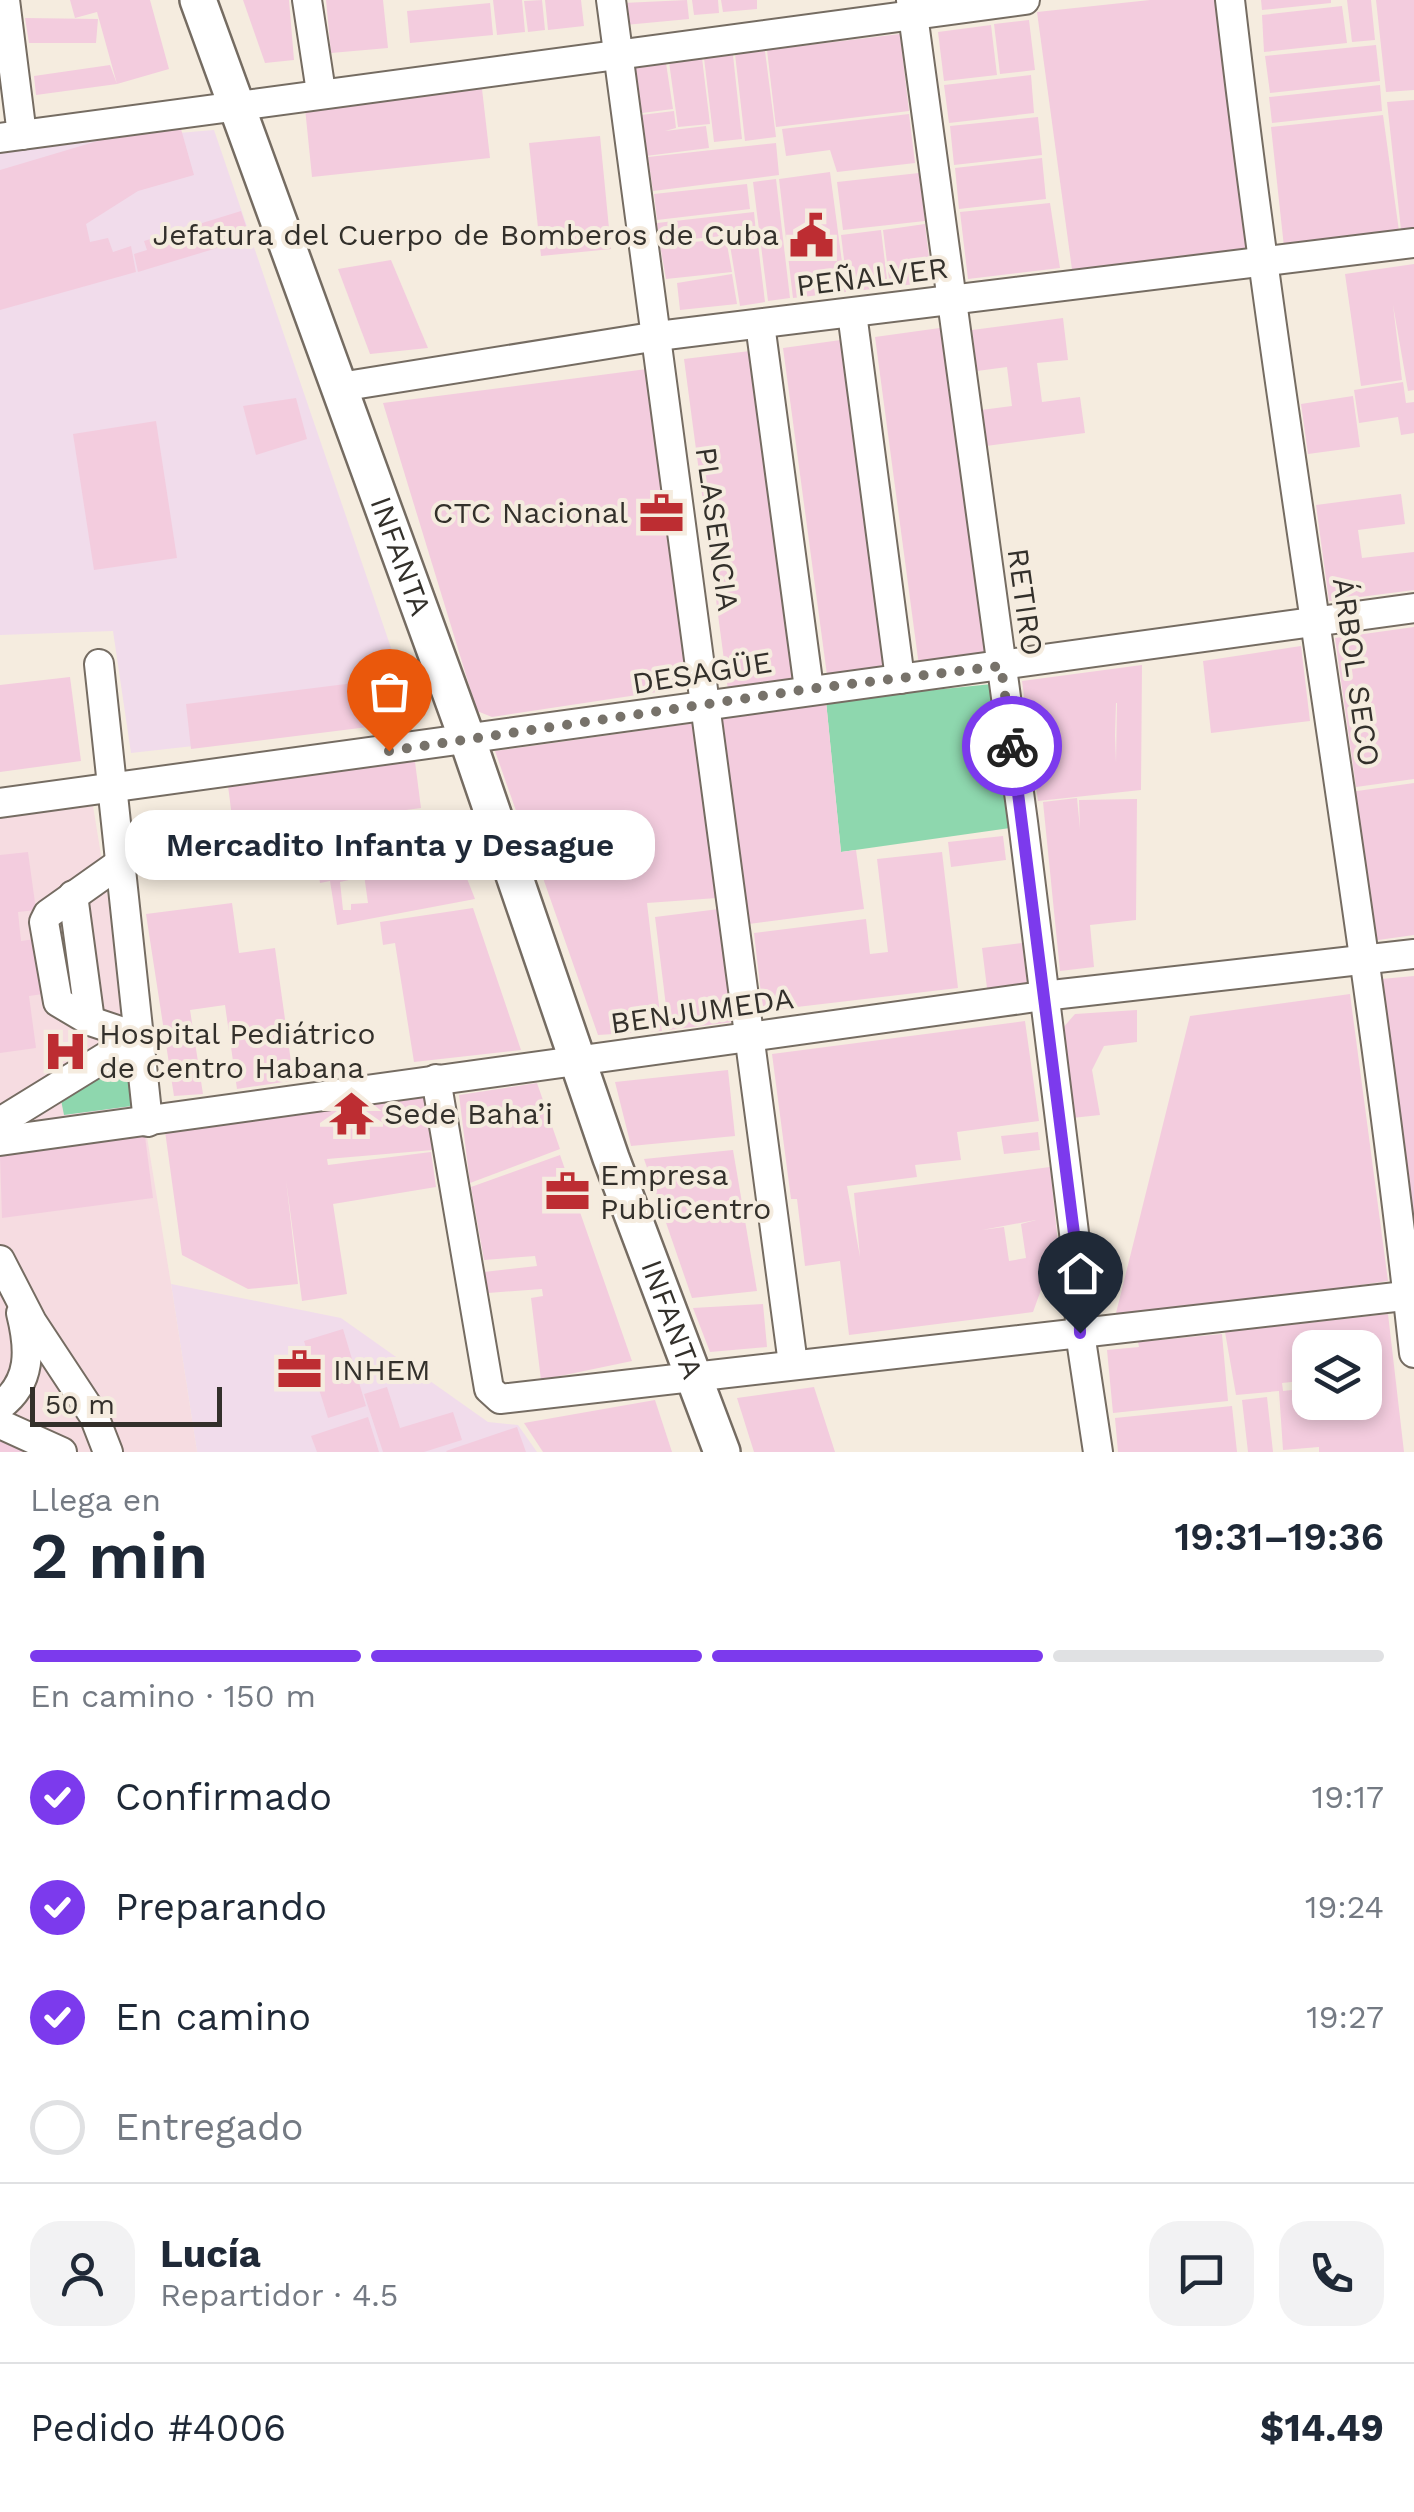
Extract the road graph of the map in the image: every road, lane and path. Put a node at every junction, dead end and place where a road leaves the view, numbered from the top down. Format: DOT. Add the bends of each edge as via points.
graph roads {
  1 [pos="5,0"];
  2 [pos="198,0"];
  3 [pos="307,0"];
  4 [pos="610,0"];
  5 [pos="1025,0"];
  6 [pos="1230,0"];
  7 [pos="912,7"];
  8 [pos="617,53"];
  9 [pos="320,92"];
  10 [pos="234,104"];
  11 [pos="11,137"];
  12 [pos="1414,243"];
  13 [pos="1260,264"];
  14 [pos="949,300"];
  15 [pos="852,312"];
  16 [pos="760,324"];
  17 [pos="658,336"];
  18 [pos="340,387"];
  19 [pos="1414,608"];
  20 [pos="1316,620"];
  21 [pos="99,664"];
  22 [pos="1001,666"];
  23 [pos="900,679"];
  24 [pos="809,689"];
  25 [pos="707,706"];
  26 [pos="468,741"];
  27 [pos="112,787"];
  28 [pos="0,802"];
  29 [pos="120,863"];
  30 [pos="1414,954"];
  31 [pos="1363,960"];
  32 [pos="1043,996"];
  33 [pos="138,1037"];
  34 [pos="748,1039"];
  35 [pos="578,1061"];
  36 [pos="436,1080"];
  37 [pos="0,1122"];
  38 [pos="148,1122"];
  39 [pos="0,1141"];
  40 [pos="0,1260"];
  41 [pos="8,1295"];
  42 [pos="1411,1295"];
  43 [pos="1080,1333"];
  44 [pos="1414,1353"];
  45 [pos="794,1364"];
  46 [pos="696,1378"];
  47 [pos="0,1406"];
  48 [pos="0,1424"];
  49 [pos="62,1452"];
  50 [pos="108,1452"];
  51 [pos="722,1452"];
  52 [pos="1098,1452"];
  1 -- 11 [label="street"];
  2 -- 10 [label="main road, INFANTA"];
  3 -- 9 [label="street"];
  4 -- 8 [label="street, PLASENCIA"];
  5 -- 7 [label="street"];
  6 -- 13 [label="street, ÁRBOL SECO"];
  7 -- 8 [label="street"];
  7 -- 14 [label="street, RETIRO"];
  8 -- 9 [label="street"];
  8 -- 17 [label="street, PLASENCIA"];
  9 -- 10 [label="street"];
  10 -- 11 [label="street"];
  10 -- 18 [label="main road, INFANTA"];
  12 -- 13 [label="street, PEÑALVER"];
  13 -- 14 [label="street, PEÑALVER"];
  13 -- 20 [label="street, ÁRBOL SECO"];
  14 -- 15 [label="street, PEÑALVER"];
  14 -- 22 [label="street, RETIRO"];
  15 -- 16 [label="street, PEÑALVER"];
  15 -- 23 [label="street"];
  16 -- 17 [label="street, PEÑALVER"];
  16 -- 24 [label="street"];
  17 -- 18 [label="street, PEÑALVER"];
  17 -- 25 [label="street, PLASENCIA"];
  18 -- 26 [label="main road, INFANTA"];
  19 -- 20 [label="street, DESAGÜE"];
  20 -- 22 [label="street, DESAGÜE"];
  20 -- 31 [label="street, ÁRBOL SECO"];
  21 -- 27 [label="street"];
  22 -- 23 [label="street, DESAGÜE"];
  22 -- 32 [label="street, RETIRO"];
  23 -- 24 [label="street, DESAGÜE"];
  24 -- 25 [label="street, DESAGÜE"];
  25 -- 26 [label="street, DESAGÜE"];
  25 -- 34 [label="street, PLASENCIA"];
  26 -- 27 [label="street, DESAGÜE"];
  26 -- 35 [label="main road, INFANTA"];
  27 -- 28 [label="street, DESAGÜE"];
  27 -- 29 [label="street"];
  29 -- 33 [label="street"];
  29 -- 33 [label="street" via="48,914 43,930 58,1002"];
  30 -- 31 [label="street, BENJUMEDA"];
  31 -- 32 [label="street, BENJUMEDA"];
  31 -- 42 [label="street, ÁRBOL SECO"];
  32 -- 34 [label="street, BENJUMEDA"];
  32 -- 43 [label="street, RETIRO" via="1079,1273"];
  33 -- 37 [label="street"];
  33 -- 38 [label="street"];
  34 -- 35 [label="street, BENJUMEDA"];
  34 -- 45 [label="street, PLASENCIA"];
  35 -- 36 [label="street, BENJUMEDA"];
  35 -- 46 [label="main road, INFANTA"];
  36 -- 38 [label="street, BENJUMEDA"];
  36 -- 46 [label="street" via="494,1396"];
  38 -- 39 [label="street, BENJUMEDA"];
  40 -- 41 [label="street"];
  41 -- 47 [label="street" via="27,1362 16,1390"];
  41 -- 50 [label="street" via="94,1416"];
  42 -- 43 [label="street"];
  42 -- 44 [label="street, ÁRBOL SECO"];
  43 -- 45 [label="street"];
  43 -- 52 [label="street, RETIRO"];
  45 -- 46 [label="street"];
  46 -- 51 [label="main road, INFANTA"];
  48 -- 49 [label="street"];
}
